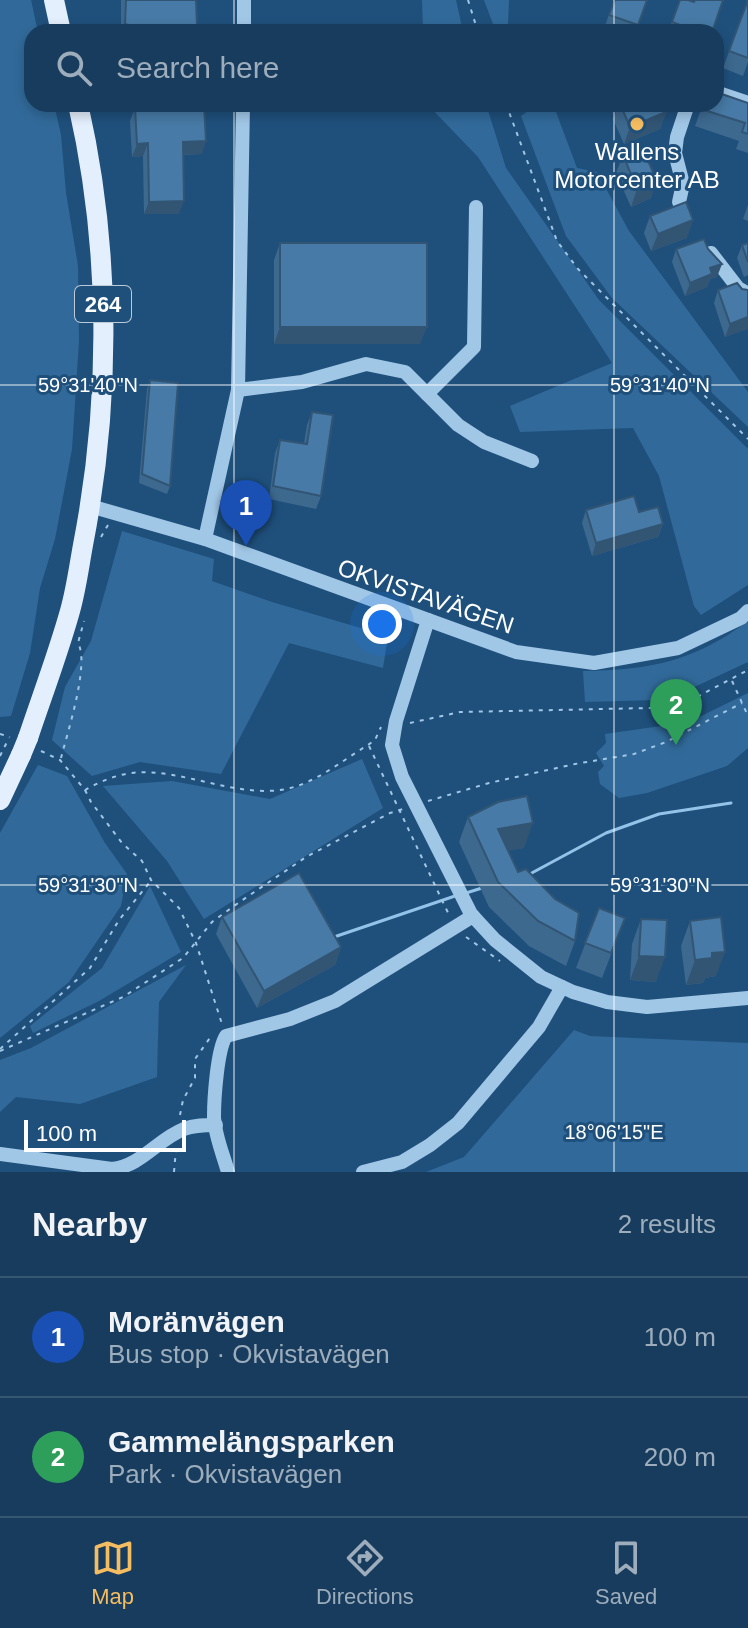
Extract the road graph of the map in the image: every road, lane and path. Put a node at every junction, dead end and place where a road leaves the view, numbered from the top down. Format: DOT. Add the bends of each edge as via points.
graph roads {
  1 [pos="54,0"];
  2 [pos="244,0"];
  3 [pos="468,0"];
  4 [pos="59,24"];
  5 [pos="244,24"];
  6 [pos="476,24"];
  7 [pos="724,95"];
  8 [pos="748,103"];
  9 [pos="79,112"];
  10 [pos="243,112"];
  11 [pos="509,112"];
  12 [pos="686,112"];
  13 [pos="679,202"];
  14 [pos="476,207"];
  15 [pos="710,251"];
  16 [pos="748,294"];
  17 [pos="238,390"];
  18 [pos="427,394"];
  19 [pos="748,439"];
  20 [pos="532,461"];
  21 [pos="90,506"];
  22 [pos="109,523"];
  23 [pos="205,539"];
  24 [pos="99,541"];
  25 [pos="86,609"];
  26 [pos="748,611"];
  27 [pos="428,620"];
  28 [pos="748,670"];
  29 [pos="732,681"];
  30 [pos="742,703"];
  31 [pos="748,716"];
  32 [pos="396,721"];
  33 [pos="0,734"];
  34 [pos="18,746"];
  35 [pos="60,760"];
  36 [pos="85,790"];
  37 [pos="0,800"];
  38 [pos="416,805"];
  39 [pos="151,880"];
  40 [pos="473,916"];
  41 [pos="196,943"];
  42 [pos="562,987"];
  43 [pos="748,998"];
  44 [pos="226,1036"];
  45 [pos="0,1050"];
  46 [pos="216,1125"];
  47 [pos="177,1132"];
  48 [pos="0,1154"];
  49 [pos="174,1172"];
  50 [pos="228,1172"];
  51 [pos="363,1172"];
  1 -- 4 [label="main road"];
  2 -- 5 [label="street"];
  3 -- 6 [label="path"];
  7 -- 8 [label="street"];
  9 -- 21 [label="main road, 264" via="97,211 104,335"];
  10 -- 17 [label="street"];
  11 -- 19 [label="path" via="557,241 578,269"];
  12 -- 13 [label="street" via="675,153 683,184"];
  14 -- 18 [label="street" via="474,347"];
  15 -- 16 [label="street"];
  17 -- 18 [label="street" via="302,382 366,364 405,372"];
  17 -- 23 [label="street"];
  18 -- 20 [label="street" via="471,434"];
  21 -- 23 [label="street, OKVISTAVÄGEN"];
  21 -- 34 [label="main road, 264" via="70,609"];
  22 -- 24 [label="path"];
  23 -- 27 [label="street, OKVISTAVÄGEN"];
  25 -- 35 [label="path" via="78,643 82,651 77,698"];
  26 -- 27 [label="street, OKVISTAVÄGEN" via="678,648 594,663 516,652"];
  27 -- 32 [label="street"];
  28 -- 29 [label="path"];
  29 -- 30 [label="path"];
  29 -- 32 [label="path" via="693,699 650,708 460,712 406,724"];
  30 -- 31 [label="path"];
  30 -- 38 [label="path" via="634,754 489,783"];
  32 -- 36 [label="path" via="385,719 368,745 285,790 145,772"];
  32 -- 38 [label="street" via="393,753"];
  33 -- 34 [label="path"];
  34 -- 35 [label="path"];
  34 -- 37 [label="main road, 264"];
  35 -- 36 [label="path"];
  36 -- 39 [label="path"];
  38 -- 40 [label="street"];
  38 -- 41 [label="path" via="306,857 212,922"];
  39 -- 41 [label="path" via="179,908"];
  39 -- 45 [label="path" via="90,968"];
  40 -- 42 [label="street" via="541,977"];
  40 -- 44 [label="street" via="335,1001"];
  41 -- 44 [label="path"];
  41 -- 45 [label="path" via="183,958 123,997"];
  42 -- 43 [label="street" via="607,1002 647,1007"];
  42 -- 51 [label="street" via="539,1027 458,1123 402,1162"];
  44 -- 46 [label="street" via="220,1051"];
  44 -- 47 [label="path" via="210,1035 195,1059 195,1078 183,1100"];
  46 -- 47 [label="street"];
  46 -- 50 [label="street"];
  47 -- 48 [label="street" via="124,1168"];
  47 -- 49 [label="path"];
}
